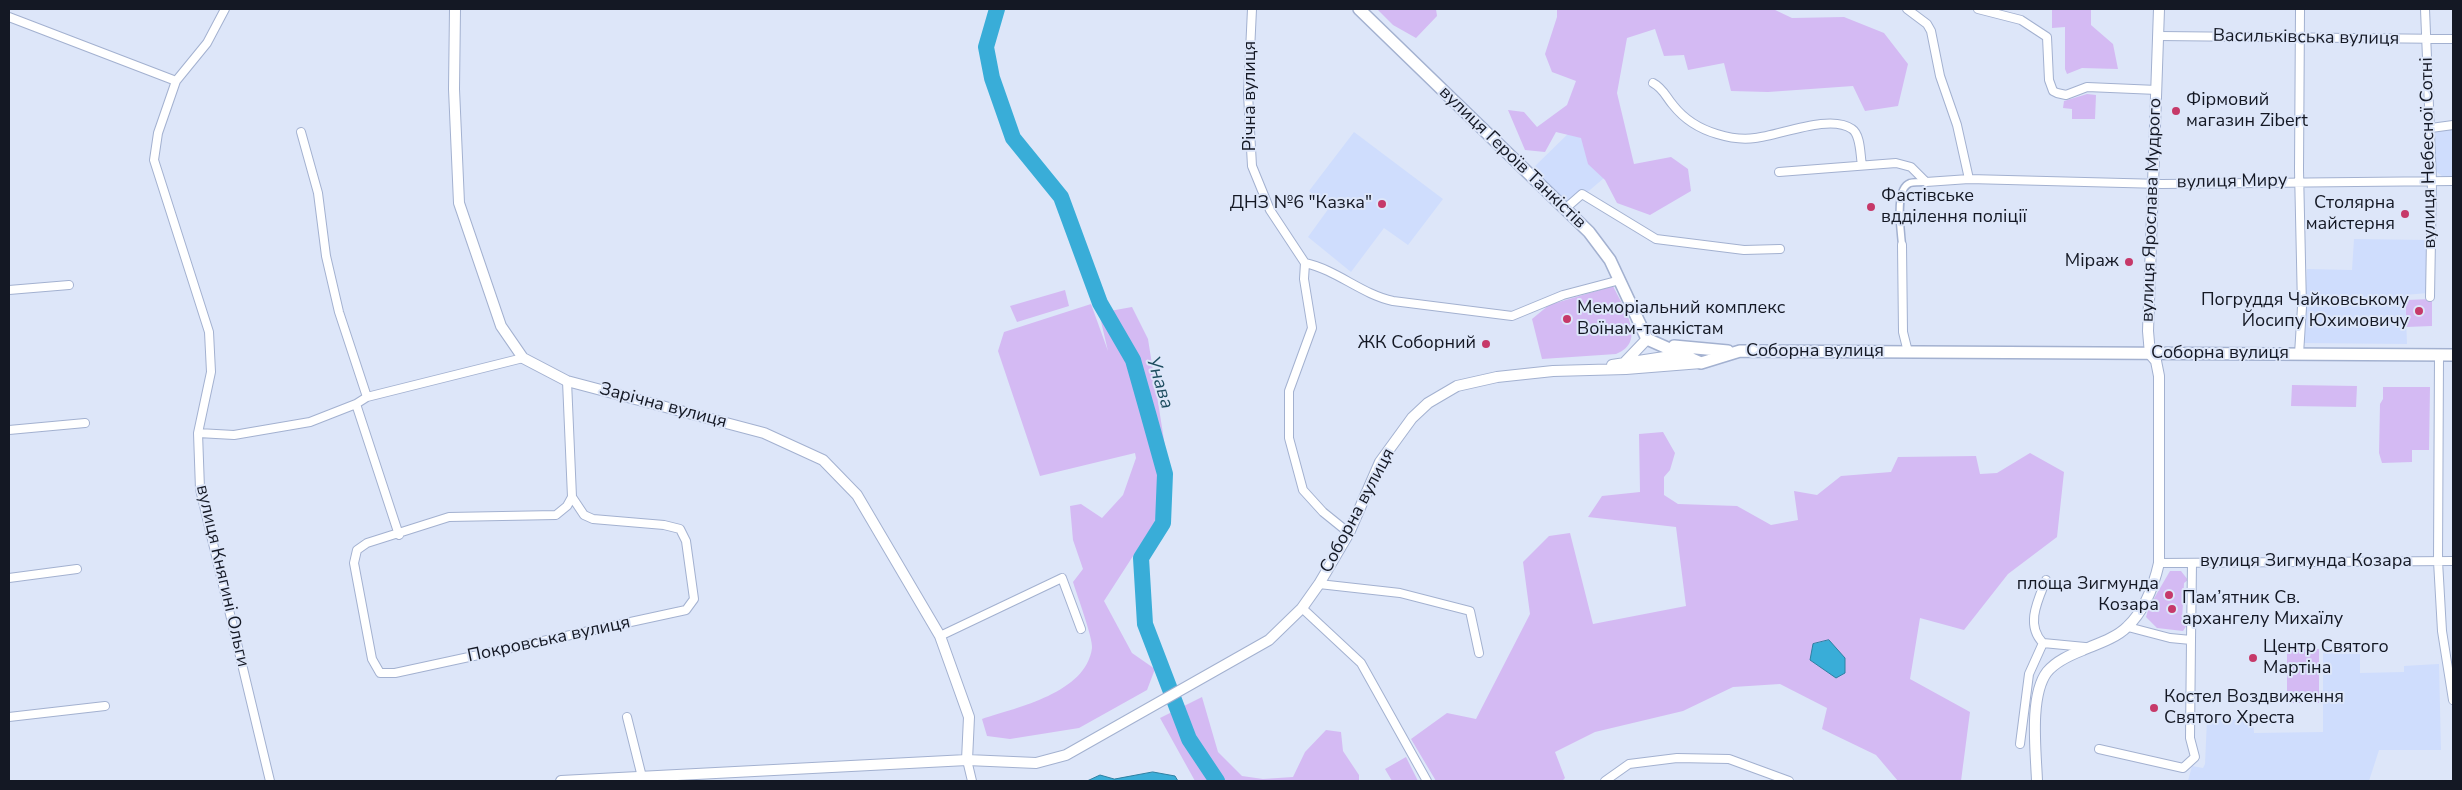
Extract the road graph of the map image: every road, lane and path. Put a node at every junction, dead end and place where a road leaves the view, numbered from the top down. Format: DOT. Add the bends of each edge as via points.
graph roads {
  1 [pos="225,9"];
  2 [pos="455,9"];
  3 [pos="1252,9"];
  4 [pos="1359,9"];
  5 [pos="1907,9"];
  6 [pos="1978,9"];
  7 [pos="2160,9"];
  8 [pos="2300,9"];
  9 [pos="2425,9"];
  10 [pos="9,17"];
  11 [pos="2159,36"];
  12 [pos="2299,38"];
  13 [pos="2426,40"];
  14 [pos="2453,40"];
  15 [pos="176,81"];
  16 [pos="1653,83"];
  17 [pos="2156,90"];
  18 [pos="2453,124"];
  19 [pos="2431,128"];
  20 [pos="301,132"];
  21 [pos="1862,165"];
  22 [pos="1779,172"];
  23 [pos="1969,179"];
  24 [pos="2299,181"];
  25 [pos="2432,181"];
  26 [pos="2453,181"];
  27 [pos="1926,182"];
  28 [pos="2152,183"];
  29 [pos="1566,208"];
  30 [pos="1902,244"];
  31 [pos="1780,250"];
  32 [pos="1305,263"];
  33 [pos="1620,280"];
  34 [pos="69,285"];
  35 [pos="9,290"];
  36 [pos="2430,298"];
  37 [pos="1642,324"];
  38 [pos="1647,339"];
  39 [pos="1678,352"];
  40 [pos="1740,352"];
  41 [pos="1908,352"];
  42 [pos="2150,354"];
  43 [pos="2299,354"];
  44 [pos="2438,355"];
  45 [pos="2453,355"];
  46 [pos="523,358"];
  47 [pos="1625,362"];
  48 [pos="1701,363"];
  49 [pos="1594,370"];
  50 [pos="1605,370"];
  51 [pos="567,381"];
  52 [pos="367,397"];
  53 [pos="356,404"];
  54 [pos="84,423"];
  55 [pos="9,430"];
  56 [pos="198,433"];
  57 [pos="572,496"];
  58 [pos="1349,533"];
  59 [pos="399,534"];
  60 [pos="2438,561"];
  61 [pos="2453,561"];
  62 [pos="2159,563"];
  63 [pos="2192,563"];
  64 [pos="77,569"];
  65 [pos="9,578"];
  66 [pos="2046,580"];
  67 [pos="1319,584"];
  68 [pos="1302,608"];
  69 [pos="2128,627"];
  70 [pos="1081,629"];
  71 [pos="940,636"];
  72 [pos="2191,640"];
  73 [pos="2043,643"];
  74 [pos="2090,647"];
  75 [pos="1479,653"];
  76 [pos="2453,700"];
  77 [pos="105,706"];
  78 [pos="9,717"];
  79 [pos="627,717"];
  80 [pos="2020,744"];
  81 [pos="2100,749"];
  82 [pos="967,760"];
  83 [pos="642,777"];
  84 [pos="613,780"];
  85 [pos="270,781"];
  86 [pos="561,781"];
  87 [pos="972,781"];
  88 [pos="1427,781"];
  89 [pos="1604,781"];
  90 [pos="1789,781"];
  91 [pos="2036,781"];
  1 -- 15 [label="street, вулиця Княгині Ольги" via="206,43"];
  2 -- 46 [label="street, Зарічна вулиця" via="454,89 459,203 501,326"];
  3 -- 32 [label="street, Річна вулиця" via="1248,94 1252,166 1270,210"];
  4 -- 29 [label="main road, вулиця Героїв Танкістів"];
  5 -- 23 [label="street" via="1931,31"];
  6 -- 17 [label="street" via="2021,20 2047,37 2049,80 2057,93 2066,95 2087,87"];
  7 -- 11 [label="street, вулиця Ярослава Мудрого"];
  8 -- 12 [label="street"];
  9 -- 13 [label="street, вулиця Небесної Сотні"];
  10 -- 15 [label="street"];
  11 -- 12 [label="street, Васильківська вулиця"];
  11 -- 17 [label="street, вулиця Ярослава Мудрого"];
  12 -- 13 [label="street, Васильківська вулиця"];
  12 -- 24 [label="street"];
  13 -- 14 [label="street, Васильківська вулиця"];
  13 -- 19 [label="street, вулиця Небесної Сотні"];
  15 -- 56 [label="street, вулиця Княгині Ольги" via="158,133 154,160 209,332 211,372"];
  16 -- 21 [label="street" via="1660,86 1682,115 1698,126 1734,139 1756,138 1817,124 1852,129 1857,134"];
  17 -- 28 [label="street, вулиця Ярослава Мудрого"];
  18 -- 19 [label="street"];
  19 -- 25 [label="street, вулиця Небесної Сотні"];
  20 -- 52 [label="street" via="318,194 326,256 339,312"];
  21 -- 22 [label="street"];
  21 -- 27 [label="street" via="1904,164 1918,172"];
  23 -- 27 [label="street, вулиця Миру"];
  23 -- 28 [label="street, вулиця Миру"];
  24 -- 25 [label="street, вулиця Миру"];
  24 -- 28 [label="street, вулиця Миру"];
  24 -- 43 [label="street" via="2302,307"];
  25 -- 26 [label="street, вулиця Миру"];
  25 -- 36 [label="street, вулиця Небесної Сотні"];
  27 -- 30 [label="street" via="1909,183 1903,189 1900,198"];
  28 -- 42 [label="street, вулиця Ярослава Мудрого"];
  29 -- 31 [label="street" via="1582,194 1656,239 1744,250"];
  29 -- 33 [label="main road, вулиця Героїв Танкістів" via="1589,232"];
  30 -- 41 [label="street" via="1903,332"];
  32 -- 33 [label="street" via="1330,270 1375,297 1512,316 1563,295"];
  32 -- 58 [label="street" via="1304,279 1312,328 1289,391 1289,438 1303,490"];
  33 -- 37 [label="main road, вулиця Героїв Танкістів"];
  34 -- 35 [label="street"];
  37 -- 38 [label="main road, вулиця Героїв Танкістів"];
  37 -- 39 [label="main road, вулиця Героїв Танкістів"];
  38 -- 39 [label="main road, вулиця Героїв Танкістів"];
  38 -- 47 [label="street"];
  39 -- 40 [label="main road, вулиця Героїв Танкістів"];
  39 -- 47 [label="street"];
  39 -- 48 [label="main road, вулиця Героїв Танкістів"];
  39 -- 50 [label="street" via="1672,363"];
  40 -- 41 [label="main road, Соборна вулиця"];
  40 -- 48 [label="main road, Соборна вулиця"];
  41 -- 42 [label="main road, Соборна вулиця"];
  42 -- 43 [label="main road, Соборна вулиця"];
  42 -- 62 [label="street, вулиця Ярослава Мудрого" via="2156,361 2159,376"];
  43 -- 44 [label="main road, Соборна вулиця"];
  44 -- 45 [label="main road, Соборна вулиця"];
  44 -- 60 [label="street"];
  46 -- 51 [label="street, Зарічна вулиця"];
  46 -- 52 [label="street"];
  47 -- 49 [label="street"];
  48 -- 50 [label="street, Соборна вулиця"];
  49 -- 50 [label="street, Соборна вулиця"];
  49 -- 58 [label="street, Соборна вулиця" via="1497,377 1457,386 1428,403 1412,418 1380,462"];
  51 -- 57 [label="street"];
  51 -- 71 [label="street, Зарічна вулиця" via="764,433 823,460 857,495"];
  52 -- 53 [label="street"];
  53 -- 56 [label="street" via="300,423 234,435"];
  53 -- 59 [label="street"];
  54 -- 55 [label="street"];
  56 -- 85 [label="street, вулиця Княгині Ольги" via="200,489"];
  57 -- 59 [label="street, Покровська вулиця" via="567,506 556,515 450,517"];
  57 -- 59 [label="street, Покровська вулиця" via="584,514 593,519 664,524 680,529 686,541 694,599 691,605 686,610 395,673 380,673 372,659 354,563 357,550 367,543"];
  58 -- 67 [label="street, Соборна вулиця"];
  60 -- 61 [label="street, вулиця Зигмунда Козара"];
  60 -- 63 [label="street, вулиця Зигмунда Козара" via="2253,560"];
  60 -- 76 [label="street" via="2442,631"];
  62 -- 63 [label="street, вулиця Зигмунда Козара"];
  62 -- 69 [label="street, вулиця Ярослава Мудрого" via="2150,591"];
  63 -- 72 [label="street"];
  64 -- 65 [label="street"];
  66 -- 73 [label="street" via="2034,615"];
  67 -- 68 [label="street, Соборна вулиця"];
  67 -- 75 [label="street, Соборна вулиця" via="1400,592 1470,611"];
  68 -- 82 [label="street, Соборна вулиця" via="1269,640 1066,755 1036,763"];
  68 -- 88 [label="street" via="1361,664"];
  69 -- 72 [label="street"];
  69 -- 74 [label="street"];
  70 -- 71 [label="street" via="1062,578"];
  71 -- 82 [label="street, Зарічна вулиця" via="969,718"];
  72 -- 81 [label="street" via="2190,738 2195,757 2183,768"];
  73 -- 74 [label="street"];
  73 -- 80 [label="street" via="2029,674"];
  74 -- 91 [label="street" via="2056,664 2042,681 2036,710"];
  77 -- 78 [label="street"];
  79 -- 83 [label="street"];
  82 -- 83 [label="street"];
  82 -- 87 [label="street"];
  83 -- 84 [label="street"];
  84 -- 86 [label="street"];
  89 -- 90 [label="street" via="1629,764 1677,758 1729,759"];
}
